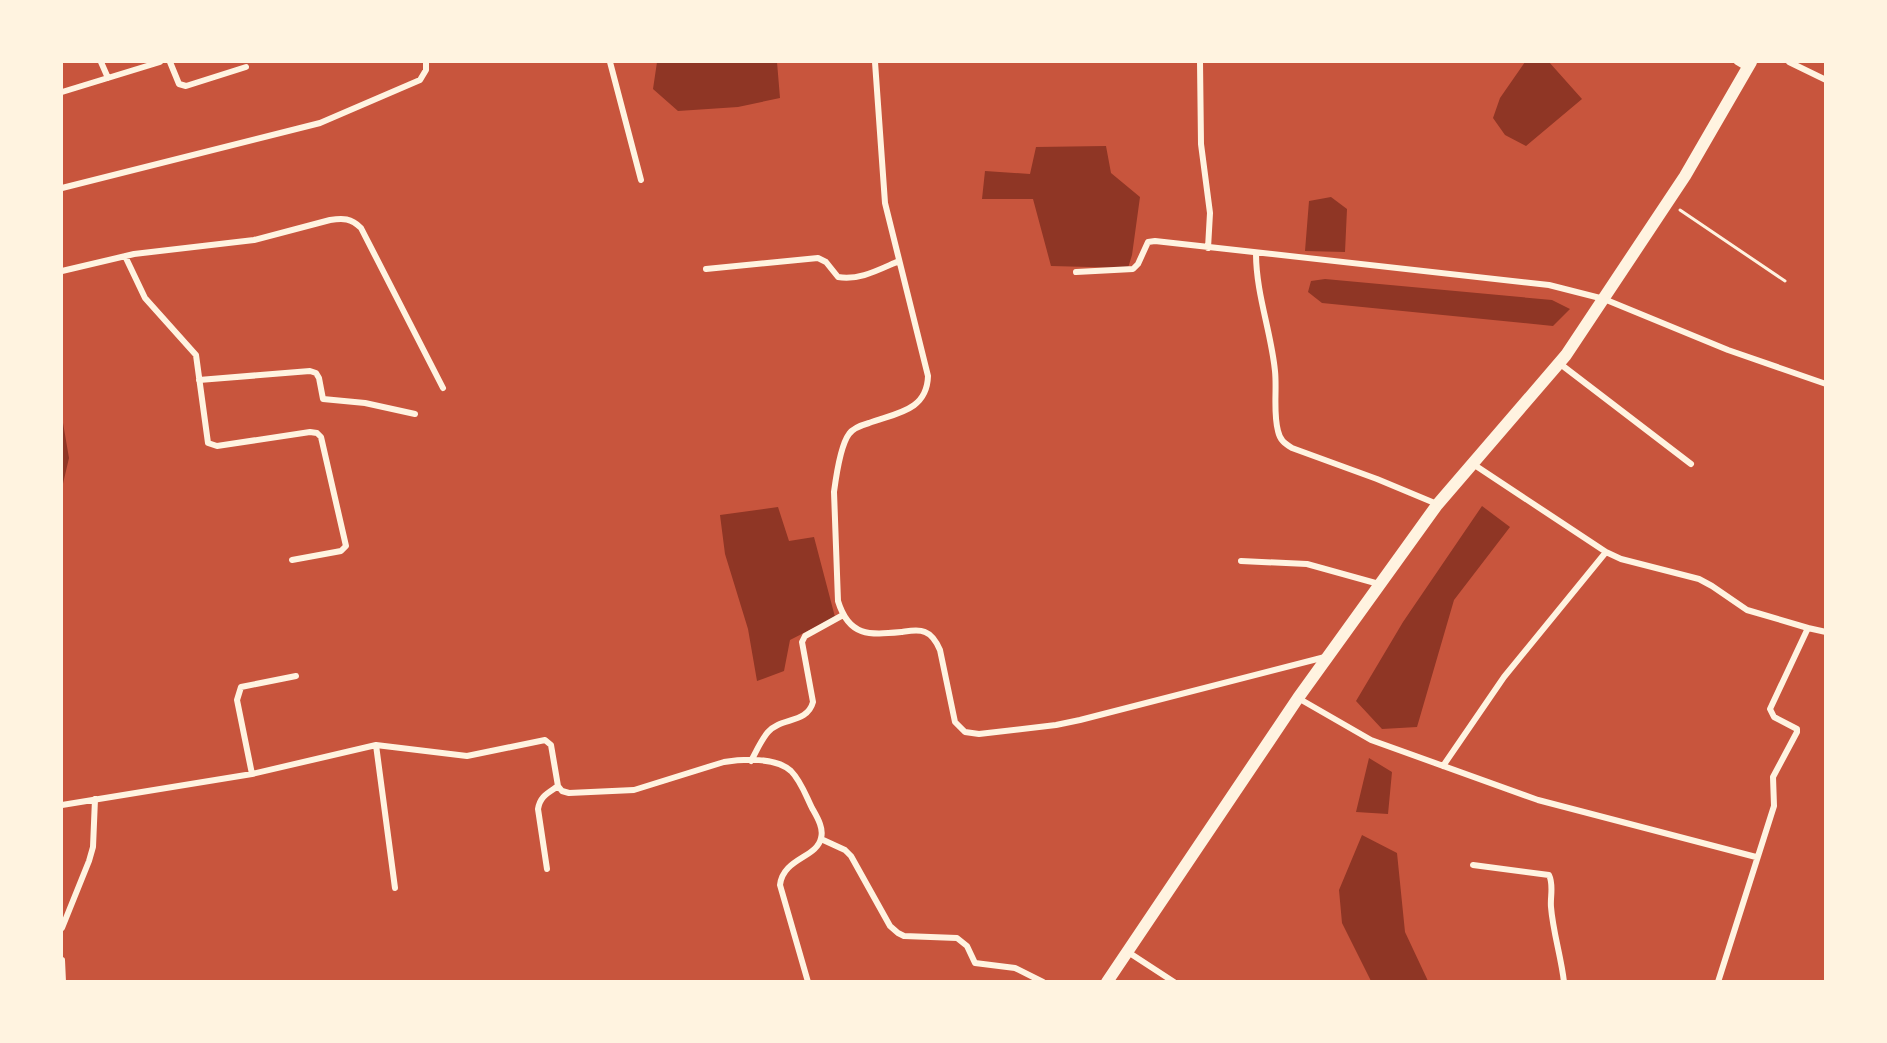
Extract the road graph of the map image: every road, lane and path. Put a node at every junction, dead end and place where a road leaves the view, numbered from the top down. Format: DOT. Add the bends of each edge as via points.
graph roads {
  1 [pos="101,62"];
  2 [pos="160,62"];
  3 [pos="170,62"];
  4 [pos="426,62"];
  5 [pos="610,62"];
  6 [pos="874,62"];
  7 [pos="1200,62"];
  8 [pos="1790,62"];
  9 [pos="1745,64"];
  10 [pos="246,67"];
  11 [pos="108,78"];
  12 [pos="1826,80"];
  13 [pos="62,92"];
  14 [pos="641,180"];
  15 [pos="62,188"];
  16 [pos="1668,202"];
  17 [pos="1208,248"];
  18 [pos="1256,253"];
  19 [pos="125,256"];
  20 [pos="899,261"];
  21 [pos="706,269"];
  22 [pos="62,271"];
  23 [pos="1076,272"];
  24 [pos="1785,281"];
  25 [pos="1604,299"];
  26 [pos="1559,363"];
  27 [pos="199,380"];
  28 [pos="1826,384"];
  29 [pos="443,388"];
  30 [pos="415,414"];
  31 [pos="1472,464"];
  32 [pos="1691,464"];
  33 [pos="1437,505"];
  34 [pos="1606,552"];
  35 [pos="292,560"];
  36 [pos="1241,561"];
  37 [pos="1380,584"];
  38 [pos="843,615"];
  39 [pos="1808,628"];
  40 [pos="1826,632"];
  41 [pos="1329,656"];
  42 [pos="296,676"];
  43 [pos="1298,698"];
  44 [pos="376,745"];
  45 [pos="751,761"];
  46 [pos="1443,766"];
  47 [pos="252,774"];
  48 [pos="558,786"];
  49 [pos="95,799"];
  50 [pos="62,805"];
  51 [pos="821,839"];
  52 [pos="1756,857"];
  53 [pos="1473,865"];
  54 [pos="547,869"];
  55 [pos="395,888"];
  56 [pos="62,928"];
  57 [pos="1127,951"];
  58 [pos="62,960"];
  59 [pos="63,981"];
  60 [pos="808,981"];
  61 [pos="1043,981"];
  62 [pos="1107,981"];
  63 [pos="1174,981"];
  64 [pos="1564,981"];
  65 [pos="1718,981"];
  1 -- 11 [label="street"];
  2 -- 11 [label="street"];
  3 -- 10 [label="street" via="179,84 186,86"];
  4 -- 15 [label="street" via="420,80 320,123"];
  5 -- 14 [label="street"];
  6 -- 20 [label="street" via="885,203"];
  7 -- 17 [label="street" via="1201,144 1210,213"];
  8 -- 12 [label="street"];
  9 -- 16 [label="main road" via="1702,148"];
  11 -- 13 [label="street"];
  16 -- 24 [label="path"];
  16 -- 25 [label="main road"];
  17 -- 18 [label="street"];
  17 -- 23 [label="street" via="1148,242 1133,269"];
  18 -- 25 [label="street" via="1549,285"];
  18 -- 33 [label="street" via="1258,287 1274,363 1281,441"];
  19 -- 22 [label="street"];
  19 -- 27 [label="street" via="152,308 196,355"];
  19 -- 29 [label="street" via="254,240 342,218 353,221"];
  20 -- 21 [label="street" via="847,279 838,277 818,258"];
  20 -- 38 [label="street" via="928,387 912,408 860,426 849,433 844,446 834,492 838,601"];
  25 -- 26 [label="main road"];
  25 -- 28 [label="street" via="1728,350"];
  26 -- 31 [label="main road"];
  26 -- 32 [label="street"];
  27 -- 30 [label="street" via="310,371 319,378 323,399"];
  27 -- 35 [label="street" via="206,436 211,446 310,432 321,437 346,546 341,551"];
  31 -- 33 [label="main road"];
  31 -- 34 [label="street"];
  33 -- 37 [label="main road"];
  34 -- 39 [label="street" via="1699,579 1747,610"];
  34 -- 46 [label="street" via="1504,677"];
  36 -- 37 [label="street" via="1307,564"];
  37 -- 41 [label="main road"];
  38 -- 41 [label="street" via="858,630 868,633 917,630 935,640 955,722 964,732 979,734 1072,722"];
  38 -- 45 [label="street" via="805,636 802,642 811,709 767,733"];
  39 -- 40 [label="street"];
  39 -- 52 [label="street" via="1770,709 1774,717 1797,732 1773,777 1774,806"];
  41 -- 43 [label="main road"];
  42 -- 47 [label="street" via="241,687 237,700"];
  43 -- 46 [label="street" via="1371,740"];
  43 -- 57 [label="main road"];
  44 -- 47 [label="street"];
  44 -- 48 [label="street" via="467,756 545,740 551,745"];
  44 -- 55 [label="street"];
  45 -- 48 [label="street" via="724,762 623,792 569,793"];
  45 -- 51 [label="street" via="780,764 791,771 819,821"];
  46 -- 52 [label="street" via="1538,800"];
  47 -- 49 [label="street"];
  48 -- 54 [label="street" via="539,801"];
  49 -- 50 [label="street"];
  49 -- 56 [label="street" via="93,847"];
  51 -- 60 [label="street" via="818,846 781,875 780,885"];
  51 -- 61 [label="street" via="845,850 898,933 957,938 967,946 975,963 1015,968"];
  52 -- 65 [label="street"];
  53 -- 64 [label="street" via="1549,875"];
  57 -- 62 [label="main road"];
  57 -- 63 [label="street"];
  58 -- 59 [label="street"];
}
